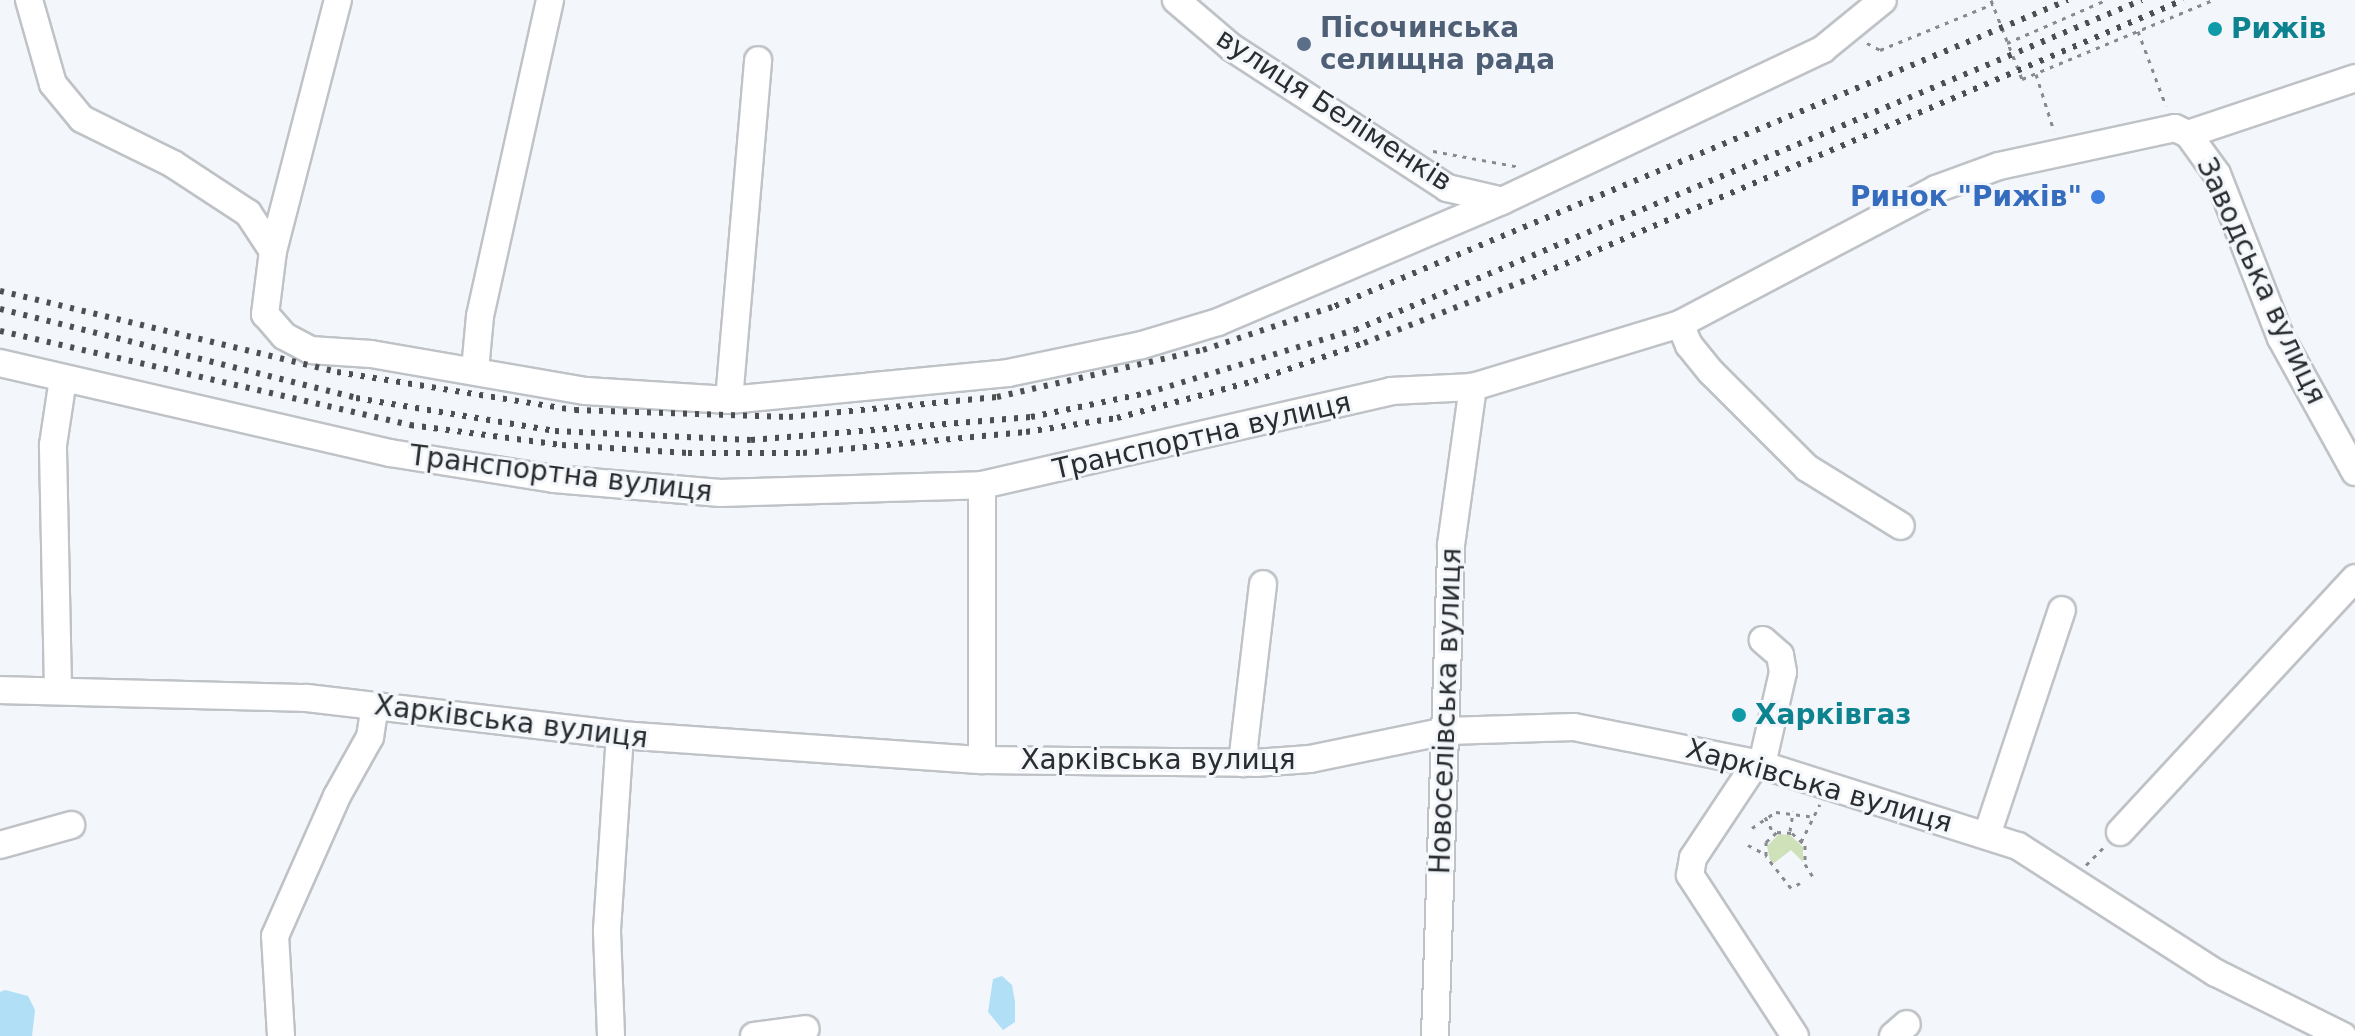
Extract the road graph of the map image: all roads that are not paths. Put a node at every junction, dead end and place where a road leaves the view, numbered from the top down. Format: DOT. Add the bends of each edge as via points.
graph roads {
  1 [pos="29,0"];
  2 [pos="338,0"];
  3 [pos="550,0"];
  4 [pos="1176,0"];
  5 [pos="1883,0"];
  6 [pos="758,60"];
  7 [pos="2355,78"];
  8 [pos="2181,131"];
  9 [pos="1502,201"];
  10 [pos="273,251"];
  11 [pos="1680,324"];
  12 [pos="0,363"];
  13 [pos="475,370"];
  14 [pos="63,379"];
  15 [pos="1473,387"];
  16 [pos="729,400"];
  17 [pos="2355,472"];
  18 [pos="982,485"];
  19 [pos="1901,526"];
  20 [pos="2355,578"];
  21 [pos="1263,584"];
  22 [pos="2062,610"];
  23 [pos="1763,640"];
  24 [pos="58,688"];
  25 [pos="0,690"];
  26 [pos="375,706"];
  27 [pos="1447,731"];
  28 [pos="620,735"];
  29 [pos="982,760"];
  30 [pos="1242,763"];
  31 [pos="1759,763"];
  32 [pos="71,825"];
  33 [pos="2120,832"];
  34 [pos="1987,835"];
  35 [pos="0,845"];
  36 [pos="806,1029"];
  37 [pos="281,1036"];
  38 [pos="611,1036"];
  39 [pos="754,1036"];
  40 [pos="1435,1036"];
  41 [pos="1795,1036"];
  42 [pos="2343,1036"];
  1 -- 10 [label="street" via="53,84 82,119 173,164 248,213"];
  2 -- 10 [label="street"];
  3 -- 13 [label="street" via="480,316"];
  4 -- 9 [label="street, вулиця Беліменків" via="1231,47 1434,179"];
  5 -- 9 [label="street" via="1823,49"];
  6 -- 16 [label="street"];
  7 -- 8 [label="street, Транспортна вулиця"];
  8 -- 11 [label="street, Транспортна вулиця" via="1999,166 1936,189"];
  8 -- 17 [label="street, Заводська вулиця" via="2217,174 2281,338"];
  9 -- 16 [label="street" via="1218,322 1142,345 1008,373"];
  10 -- 13 [label="street" via="265,314 284,336 310,350"];
  11 -- 15 [label="street, Транспортна вулиця"];
  11 -- 19 [label="street" via="1711,372 1807,468"];
  12 -- 14 [label="street, Транспортна вулиця"];
  13 -- 16 [label="street" via="586,391"];
  14 -- 18 [label="street, Транспортна вулиця" via="390,453 554,479 720,493"];
  14 -- 24 [label="street" via="53,445"];
  15 -- 18 [label="street, Транспортна вулиця" via="1391,391"];
  15 -- 27 [label="street, Новоселівська вулиця" via="1451,545"];
  18 -- 29 [label="street"];
  20 -- 33 [label="street"];
  21 -- 30 [label="street"];
  22 -- 34 [label="street"];
  23 -- 31 [label="street" via="1780,655 1783,672"];
  24 -- 25 [label="street, Харківська вулиця"];
  24 -- 26 [label="street, Харківська вулиця" via="307,698"];
  26 -- 28 [label="street, Харківська вулиця"];
  26 -- 37 [label="street" via="370,737 337,796 275,936"];
  27 -- 30 [label="street, Харківська вулиця" via="1310,759"];
  27 -- 31 [label="street, Харківська вулиця" via="1574,727"];
  27 -- 40 [label="street, Новоселівська вулиця"];
  28 -- 29 [label="street, Харківська вулиця"];
  28 -- 38 [label="street" via="607,930"];
  29 -- 30 [label="street, Харківська вулиця"];
  31 -- 34 [label="street, Харківська вулиця"];
  31 -- 41 [label="street" via="1693,858 1690,875"];
  32 -- 35 [label="street"];
  34 -- 42 [label="street, Харківська вулиця" via="2018,846 2073,878 2216,973"];
  36 -- 39 [label="street"];
}
